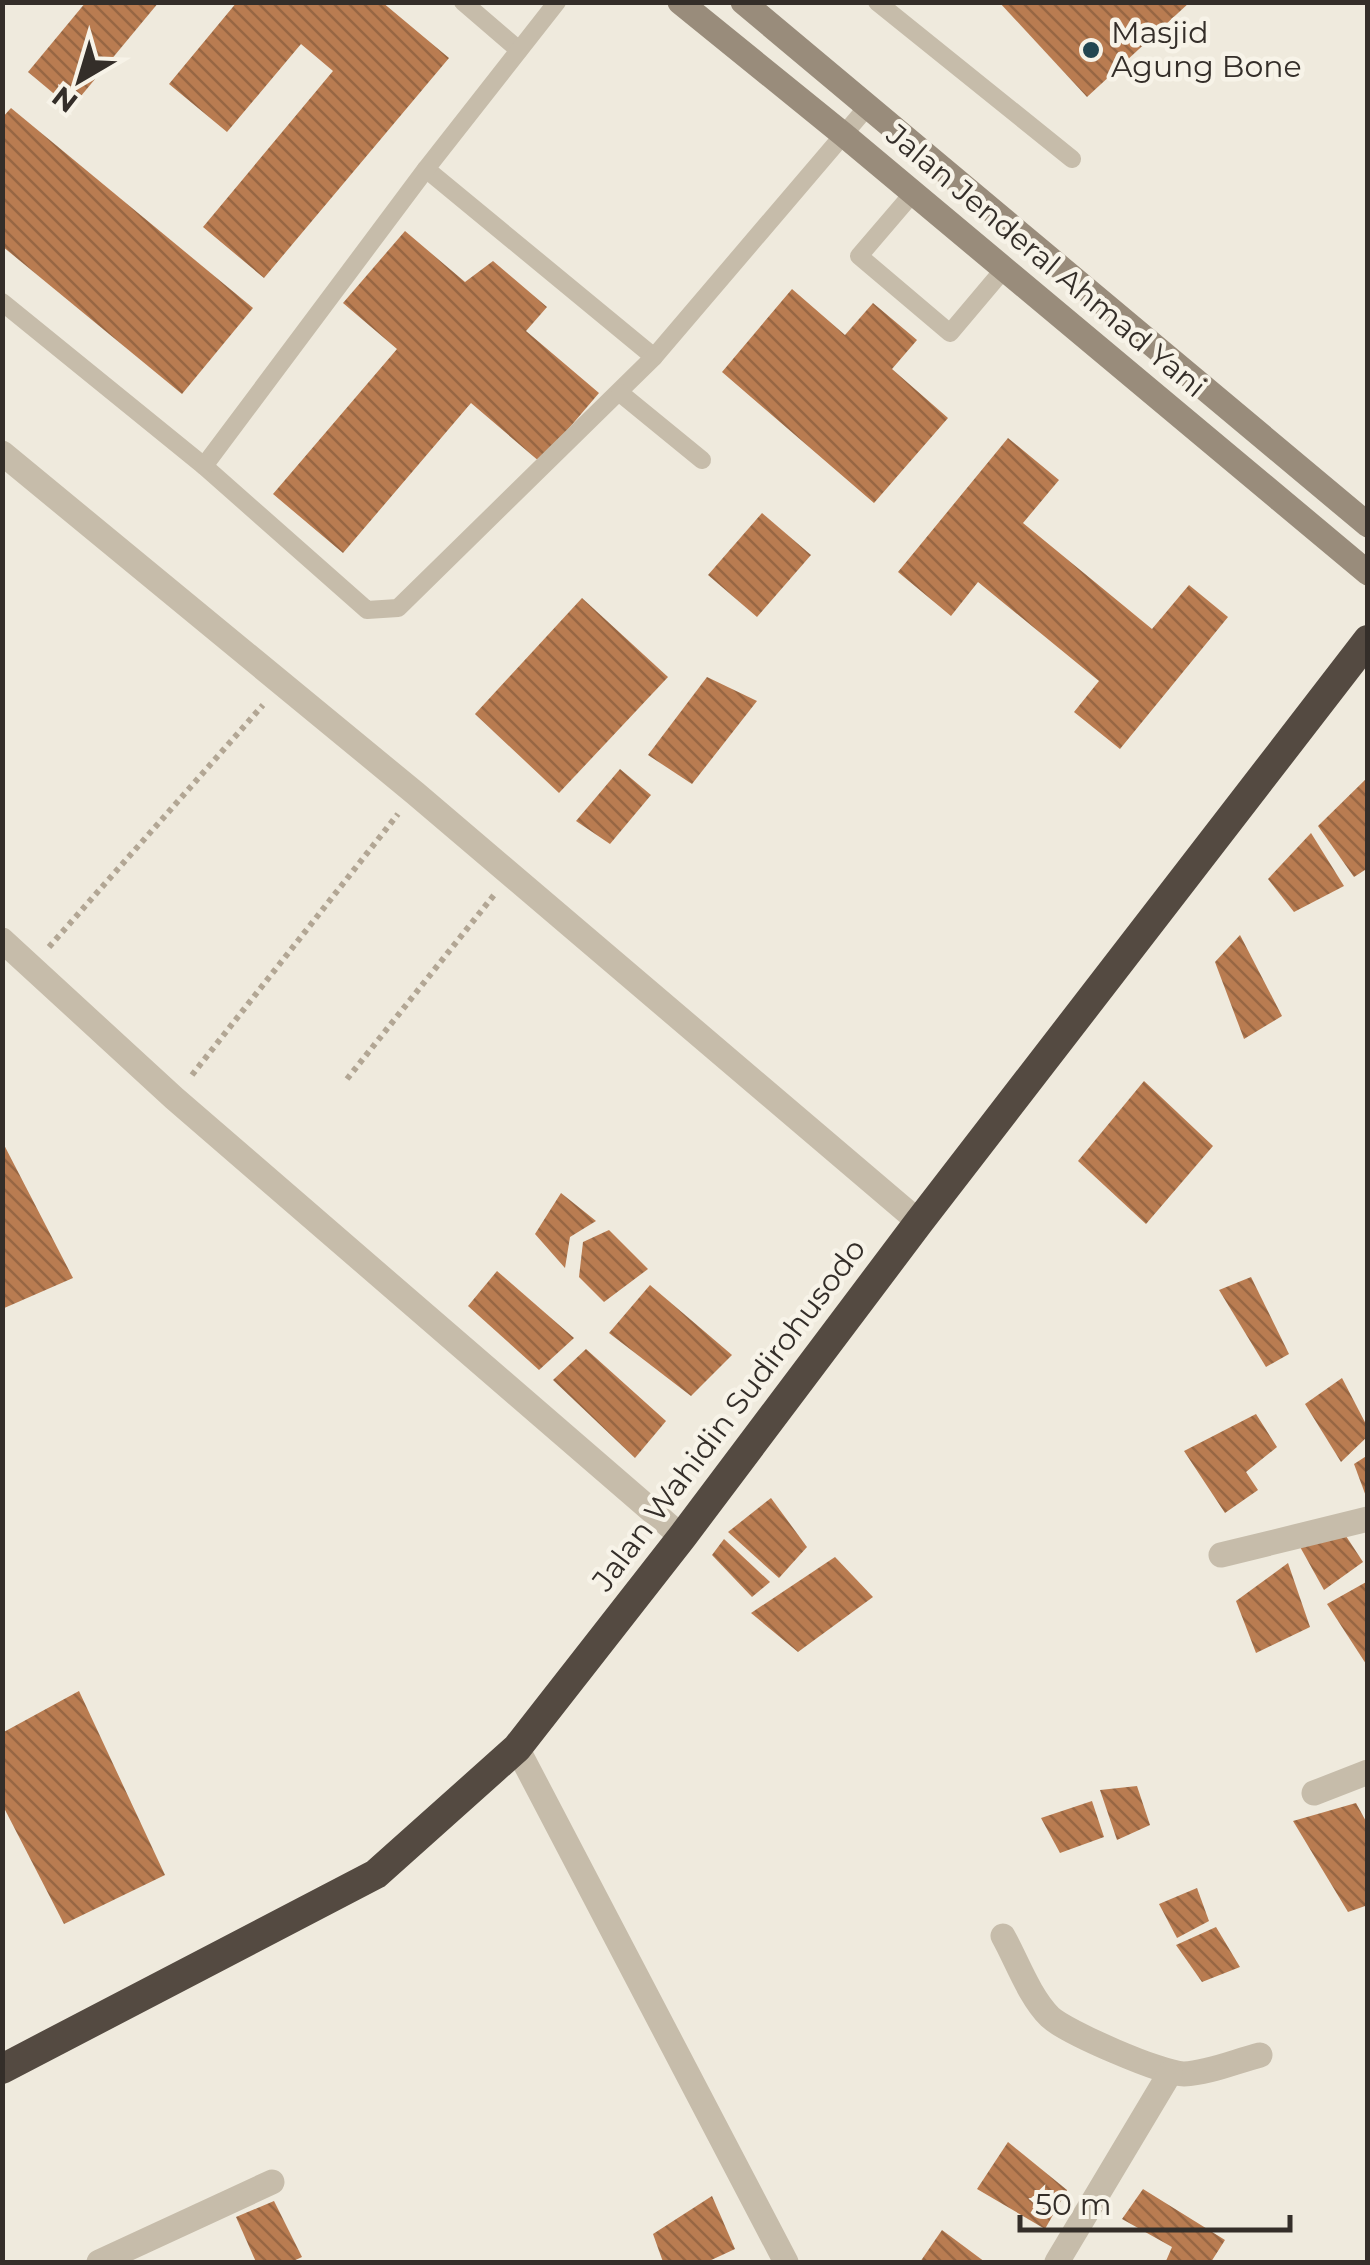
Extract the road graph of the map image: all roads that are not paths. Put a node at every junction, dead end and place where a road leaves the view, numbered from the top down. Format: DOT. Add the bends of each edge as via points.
graph roads {
  1 [pos="463,2"];
  2 [pos="557,2"];
  3 [pos="680,2"];
  4 [pos="744,2"];
  5 [pos="877,2"];
  6 [pos="520,50"];
  7 [pos="868,106"];
  8 [pos="844,135"];
  9 [pos="1072,159"];
  10 [pos="426,169"];
  11 [pos="913,192"];
  12 [pos="1004,269"];
  13 [pos="2,302"];
  14 [pos="654,357"];
  15 [pos="620,392"];
  16 [pos="2,453"];
  17 [pos="702,460"];
  18 [pos="204,466"];
  19 [pos="1368,524"];
  20 [pos="1368,573"];
  21 [pos="1368,640"];
  22 [pos="2,940"];
  23 [pos="919,1222"];
  24 [pos="1368,1519"];
  25 [pos="682,1537"];
  26 [pos="1221,1555"];
  27 [pos="516,1748"];
  28 [pos="1368,1772"];
  29 [pos="1314,1793"];
  30 [pos="1004,1936"];
  31 [pos="1260,2055"];
  32 [pos="2,2069"];
  33 [pos="1170,2073"];
  34 [pos="272,2182"];
  35 [pos="99,2262"];
  36 [pos="786,2262"];
  37 [pos="1056,2262"];
  1 -- 6 [label="lane"];
  2 -- 6 [label="lane"];
  3 -- 8 [label="main road, Jalan Jenderal Ahmad Yani"];
  4 -- 7 [label="main road"];
  5 -- 9 [label="lane"];
  6 -- 10 [label="lane"];
  7 -- 8 [label="lane"];
  7 -- 19 [label="main road"];
  8 -- 11 [label="main road, Jalan Jenderal Ahmad Yani"];
  8 -- 14 [label="lane"];
  10 -- 14 [label="lane"];
  10 -- 18 [label="lane"];
  11 -- 12 [label="main road, Jalan Jenderal Ahmad Yani"];
  11 -- 12 [label="lane" via="859,256 950,333"];
  12 -- 20 [label="main road, Jalan Jenderal Ahmad Yani"];
  13 -- 18 [label="lane"];
  14 -- 15 [label="lane"];
  15 -- 17 [label="lane"];
  15 -- 18 [label="lane" via="398,608 367,610"];
  16 -- 23 [label="street"];
  21 -- 23 [label="highway, Jalan Wahidin Sudirohusodo"];
  22 -- 25 [label="street" via="174,1098"];
  23 -- 25 [label="highway, Jalan Wahidin Sudirohusodo"];
  24 -- 26 [label="street"];
  25 -- 27 [label="highway, Jalan Wahidin Sudirohusodo"];
  27 -- 32 [label="highway, Jalan Wahidin Sudirohusodo" via="376,1874"];
  27 -- 36 [label="street"];
  28 -- 29 [label="street"];
  30 -- 33 [label="street" via="1051,2018"];
  31 -- 33 [label="street"];
  33 -- 37 [label="street"];
  34 -- 35 [label="street"];
}
